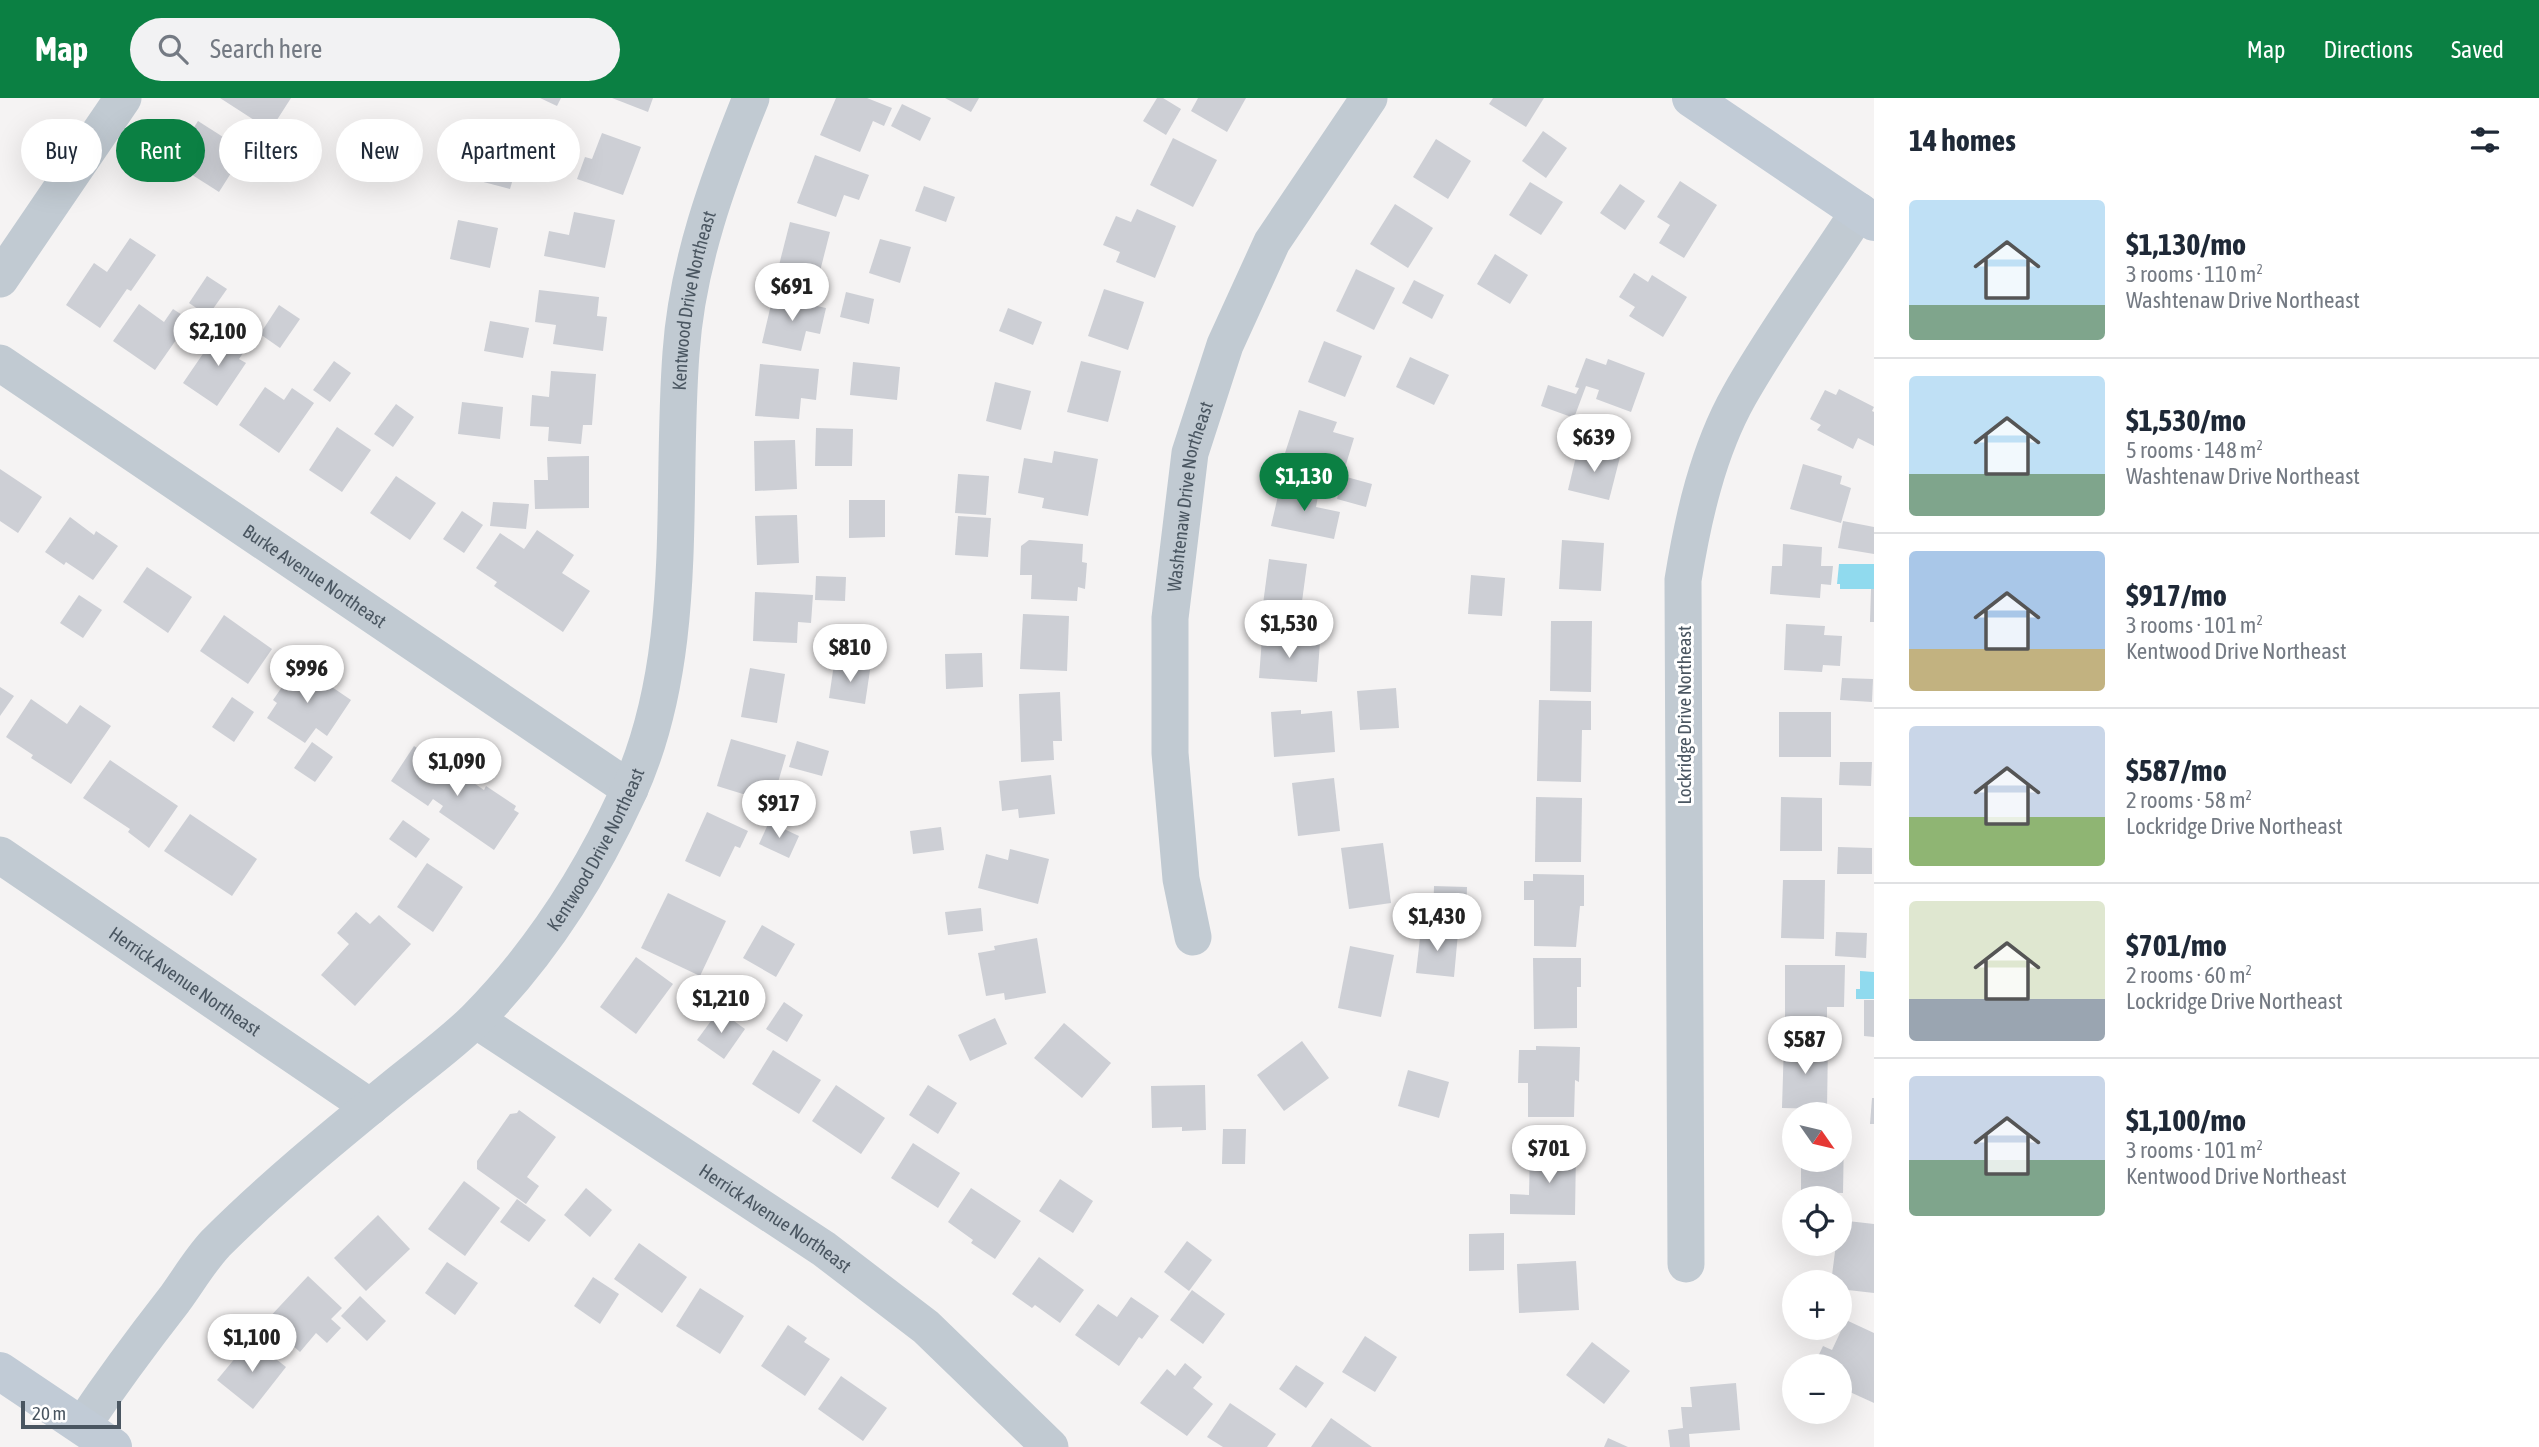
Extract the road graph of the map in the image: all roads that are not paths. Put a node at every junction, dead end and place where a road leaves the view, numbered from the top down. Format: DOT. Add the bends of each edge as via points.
graph roads {
  1 [pos="123,98"];
  2 [pos="751,98"];
  3 [pos="1369,98"];
  4 [pos="1691,98"];
  5 [pos="1866,216"];
  6 [pos="0,279"];
  7 [pos="0,363"];
  8 [pos="630,789"];
  9 [pos="0,855"];
  10 [pos="1193,937"];
  11 [pos="475,1020"];
  12 [pos="370,1107"];
  13 [pos="1686,1264"];
  14 [pos="0,1371"];
  15 [pos="82,1426"];
  16 [pos="113,1447"];
  17 [pos="1050,1447"];
  1 -- 6 [label="street"];
  2 -- 8 [label="street, Kentwood Drive Northeast" via="696,254 681,350 667,659 656,715"];
  3 -- 10 [label="street, Washtenaw Drive Northeast" via="1272,242 1225,345 1190,453 1171,618 1170,753 1181,879"];
  4 -- 5 [label="street"];
  5 -- 13 [label="street, Lockridge Drive Northeast" via="1793,309 1738,397 1713,457 1690,537 1684,580"];
  7 -- 8 [label="street, Burke Avenue Northeast"];
  8 -- 11 [label="street, Kentwood Drive Northeast" via="569,905"];
  9 -- 12 [label="street, Herrick Avenue Northeast"];
  11 -- 12 [label="street, Kentwood Drive Northeast"];
  11 -- 17 [label="street, Herrick Avenue Northeast" via="870,1283 926,1327"];
  12 -- 15 [label="street, Kentwood Drive Northeast" via="213,1246"];
  14 -- 15 [label="street"];
  15 -- 16 [label="street"];
}
